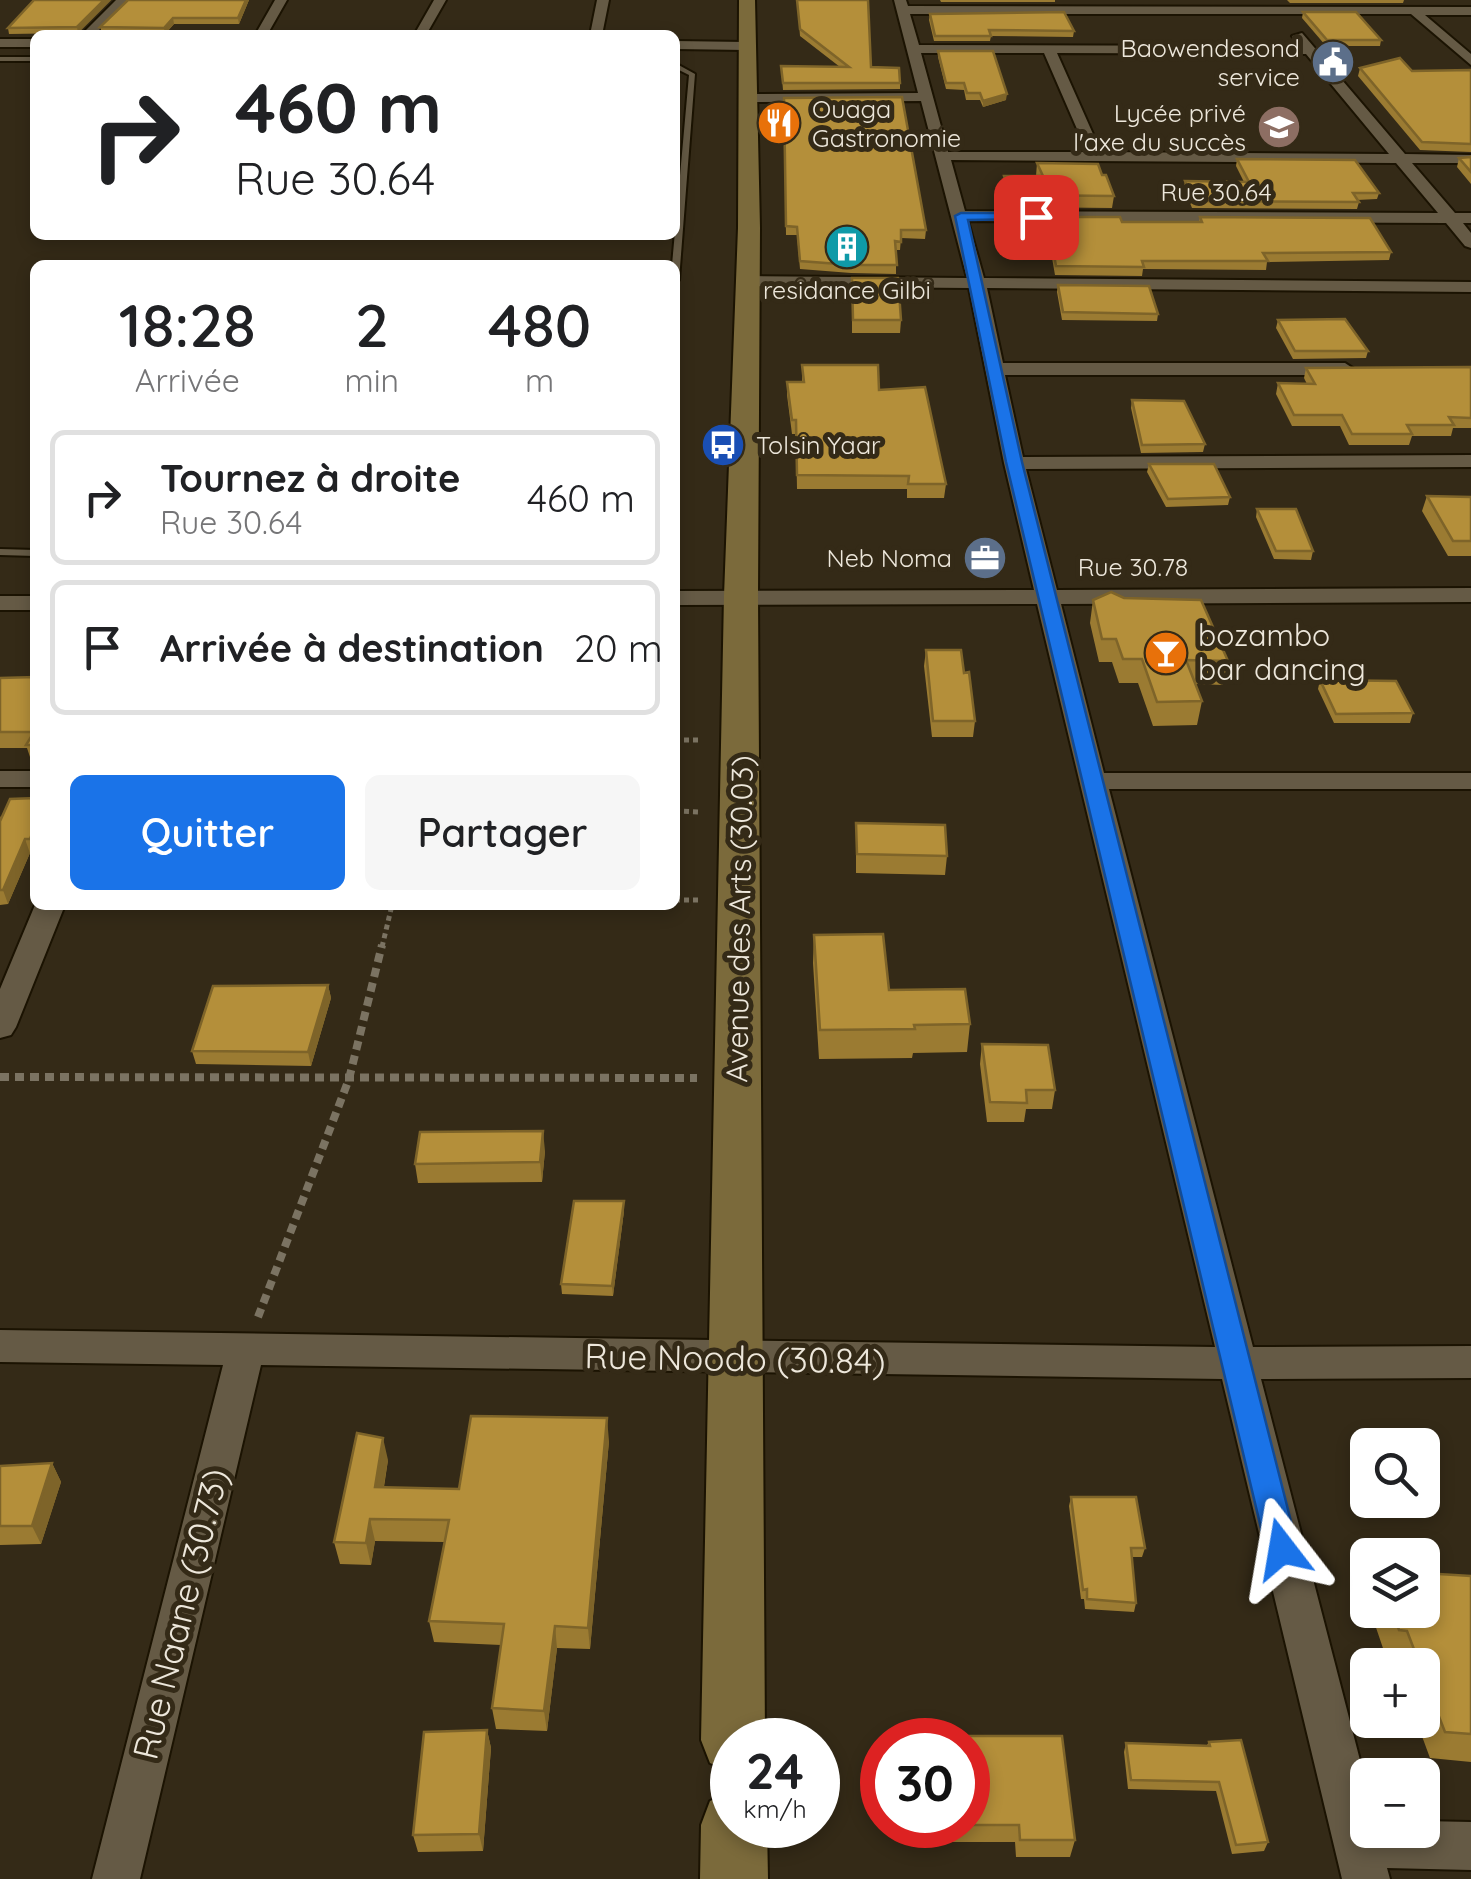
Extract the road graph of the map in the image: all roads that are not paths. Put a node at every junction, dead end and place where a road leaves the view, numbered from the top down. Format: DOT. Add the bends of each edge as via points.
graph roads {
  1 [pos="123,0"];
  2 [pos="282,0"];
  3 [pos="440,0"];
  4 [pos="604,0"];
  5 [pos="747,0"];
  6 [pos="902,5"];
  7 [pos="1272,6"];
  8 [pos="1414,12"];
  9 [pos="1471,12"];
  10 [pos="92,30"];
  11 [pos="265,30"];
  12 [pos="423,30"];
  13 [pos="597,30"];
  14 [pos="30,42"];
  15 [pos="0,43"];
  16 [pos="680,45"];
  17 [pos="745,46"];
  18 [pos="916,49"];
  19 [pos="1048,50"];
  20 [pos="1310,50"];
  21 [pos="0,59"];
  22 [pos="30,59"];
  23 [pos="1471,61"];
  24 [pos="680,68"];
  25 [pos="928,97"];
  26 [pos="746,98"];
  27 [pos="945,156"];
  28 [pos="1096,156"];
  29 [pos="1404,159"];
  30 [pos="1471,159"];
  31 [pos="961,216"];
  32 [pos="1452,218"];
  33 [pos="1471,218"];
  34 [pos="680,219"];
  35 [pos="1471,243"];
  36 [pos="746,281"];
  37 [pos="978,284"];
  38 [pos="1471,286"];
  39 [pos="1372,368"];
  40 [pos="993,369"];
  41 [pos="1471,461"];
  42 [pos="1014,462"];
  43 [pos="0,552"];
  44 [pos="30,552"];
  45 [pos="1047,594"];
  46 [pos="1471,595"];
  47 [pos="741,596"];
  48 [pos="680,598"];
  49 [pos="0,603"];
  50 [pos="30,603"];
  51 [pos="0,779"];
  52 [pos="30,779"];
  53 [pos="1093,781"];
  54 [pos="1471,781"];
  55 [pos="48,910"];
  56 [pos="0,1027"];
  57 [pos="0,1346"];
  58 [pos="246,1349"];
  59 [pos="732,1360"];
  60 [pos="1471,1362"];
  61 [pos="1235,1365"];
  62 [pos="734,1718"];
  63 [pos="1471,1846"];
  64 [pos="734,1848"];
  65 [pos="1362,1862"];
  66 [pos="116,1879"];
  67 [pos="734,1879"];
  1 -- 10 [label="street"];
  2 -- 11 [label="street"];
  3 -- 12 [label="street"];
  4 -- 13 [label="street"];
  5 -- 17 [label="street, Avenue des Arts (30.03)"];
  6 -- 7 [label="street"];
  6 -- 18 [label="street"];
  7 -- 8 [label="street"];
  7 -- 20 [label="street"];
  8 -- 9 [label="street"];
  8 -- 23 [label="street"];
  14 -- 15 [label="street"];
  16 -- 17 [label="street"];
  17 -- 26 [label="street, Avenue des Arts (30.03)"];
  18 -- 19 [label="street"];
  18 -- 25 [label="street"];
  19 -- 20 [label="street"];
  19 -- 28 [label="street"];
  20 -- 29 [label="street"];
  21 -- 22 [label="lane"];
  24 -- 34 [label="lane" via="692,74"];
  25 -- 26 [label="street"];
  25 -- 27 [label="street"];
  26 -- 36 [label="street, Avenue des Arts (30.03)"];
  27 -- 28 [label="street"];
  27 -- 31 [label="street"];
  28 -- 29 [label="street"];
  29 -- 30 [label="street"];
  29 -- 32 [label="street"];
  31 -- 32 [label="street, Rue 30.64"];
  31 -- 37 [label="street"];
  32 -- 33 [label="street, Rue 30.64"];
  32 -- 35 [label="street"];
  36 -- 37 [label="street"];
  36 -- 47 [label="street, Avenue des Arts (30.03)"];
  37 -- 38 [label="street"];
  37 -- 40 [label="street"];
  39 -- 40 [label="street"];
  40 -- 42 [label="street"];
  41 -- 42 [label="street"];
  42 -- 45 [label="street"];
  43 -- 44 [label="lane"];
  45 -- 46 [label="street, Rue 30.78"];
  45 -- 47 [label="street, Rue 30.78"];
  45 -- 53 [label="street"];
  47 -- 48 [label="street, Rue 30.78"];
  47 -- 59 [label="street, Avenue des Arts (30.03)"];
  49 -- 50 [label="street"];
  51 -- 52 [label="street"];
  53 -- 54 [label="street"];
  53 -- 61 [label="street"];
  55 -- 56 [label="street"];
  57 -- 58 [label="street, Rue Noodo (30.84)"];
  58 -- 59 [label="street, Rue Noodo (30.84)"];
  58 -- 66 [label="street, Rue Naane (30.73)"];
  59 -- 61 [label="street, Rue Noodo (30.84)"];
  59 -- 62 [label="street, Avenue des Arts (30.03)"];
  60 -- 61 [label="street, Rue Noodo (30.84)"];
  61 -- 65 [label="street"];
  63 -- 65 [label="street"];
  64 -- 67 [label="street"];
}
